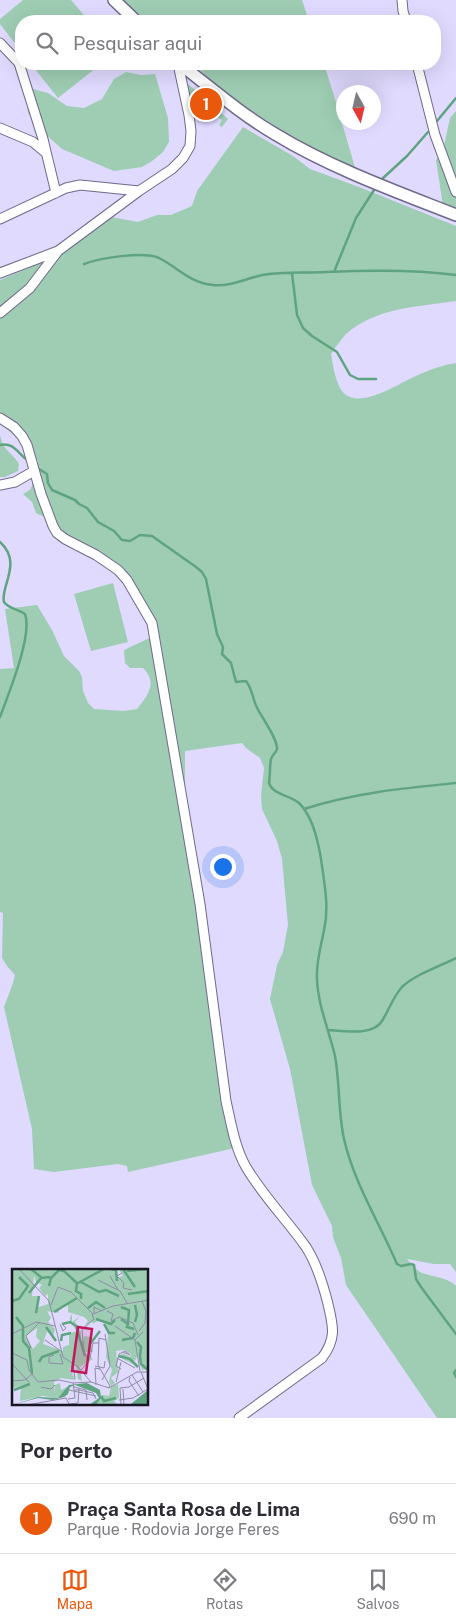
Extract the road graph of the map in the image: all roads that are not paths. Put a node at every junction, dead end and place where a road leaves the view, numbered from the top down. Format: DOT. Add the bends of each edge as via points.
graph roads {
  1 [pos="114,0"];
  2 [pos="402,0"];
  3 [pos="130,15"];
  4 [pos="404,15"];
  5 [pos="0,44"];
  6 [pos="0,54"];
  7 [pos="14,57"];
  8 [pos="21,70"];
  9 [pos="180,70"];
  10 [pos="187,70"];
  11 [pos="419,70"];
  12 [pos="0,128"];
  13 [pos="45,152"];
  14 [pos="139,191"];
  15 [pos="56,192"];
  16 [pos="456,192"];
  17 [pos="456,215"];
  18 [pos="0,219"];
  19 [pos="58,251"];
  20 [pos="0,272"];
  21 [pos="0,313"];
  22 [pos="0,418"];
  23 [pos="34,471"];
  24 [pos="0,485"];
  25 [pos="239,1418"];
  1 -- 3 [label="main road"];
  2 -- 4 [label="street"];
  5 -- 7 [label="street"];
  6 -- 7 [label="street"];
  8 -- 13 [label="street"];
  9 -- 14 [label="street" via="189,114 190,146 184,158 172,169"];
  10 -- 17 [label="main road" via="251,119 291,144 365,179"];
  11 -- 16 [label="street" via="435,135"];
  12 -- 13 [label="street" via="33,142"];
  13 -- 15 [label="street"];
  14 -- 15 [label="street" via="80,185"];
  14 -- 19 [label="street"];
  15 -- 18 [label="street"];
  19 -- 20 [label="street"];
  19 -- 21 [label="street" via="30,288"];
  22 -- 23 [label="street" via="22,436"];
  23 -- 24 [label="street" via="15,482"];
  23 -- 25 [label="street" via="57,533 118,570 152,623 200,904 226,1102 233,1133 245,1166 312,1258 333,1327 333,1338 322,1358"];
}
